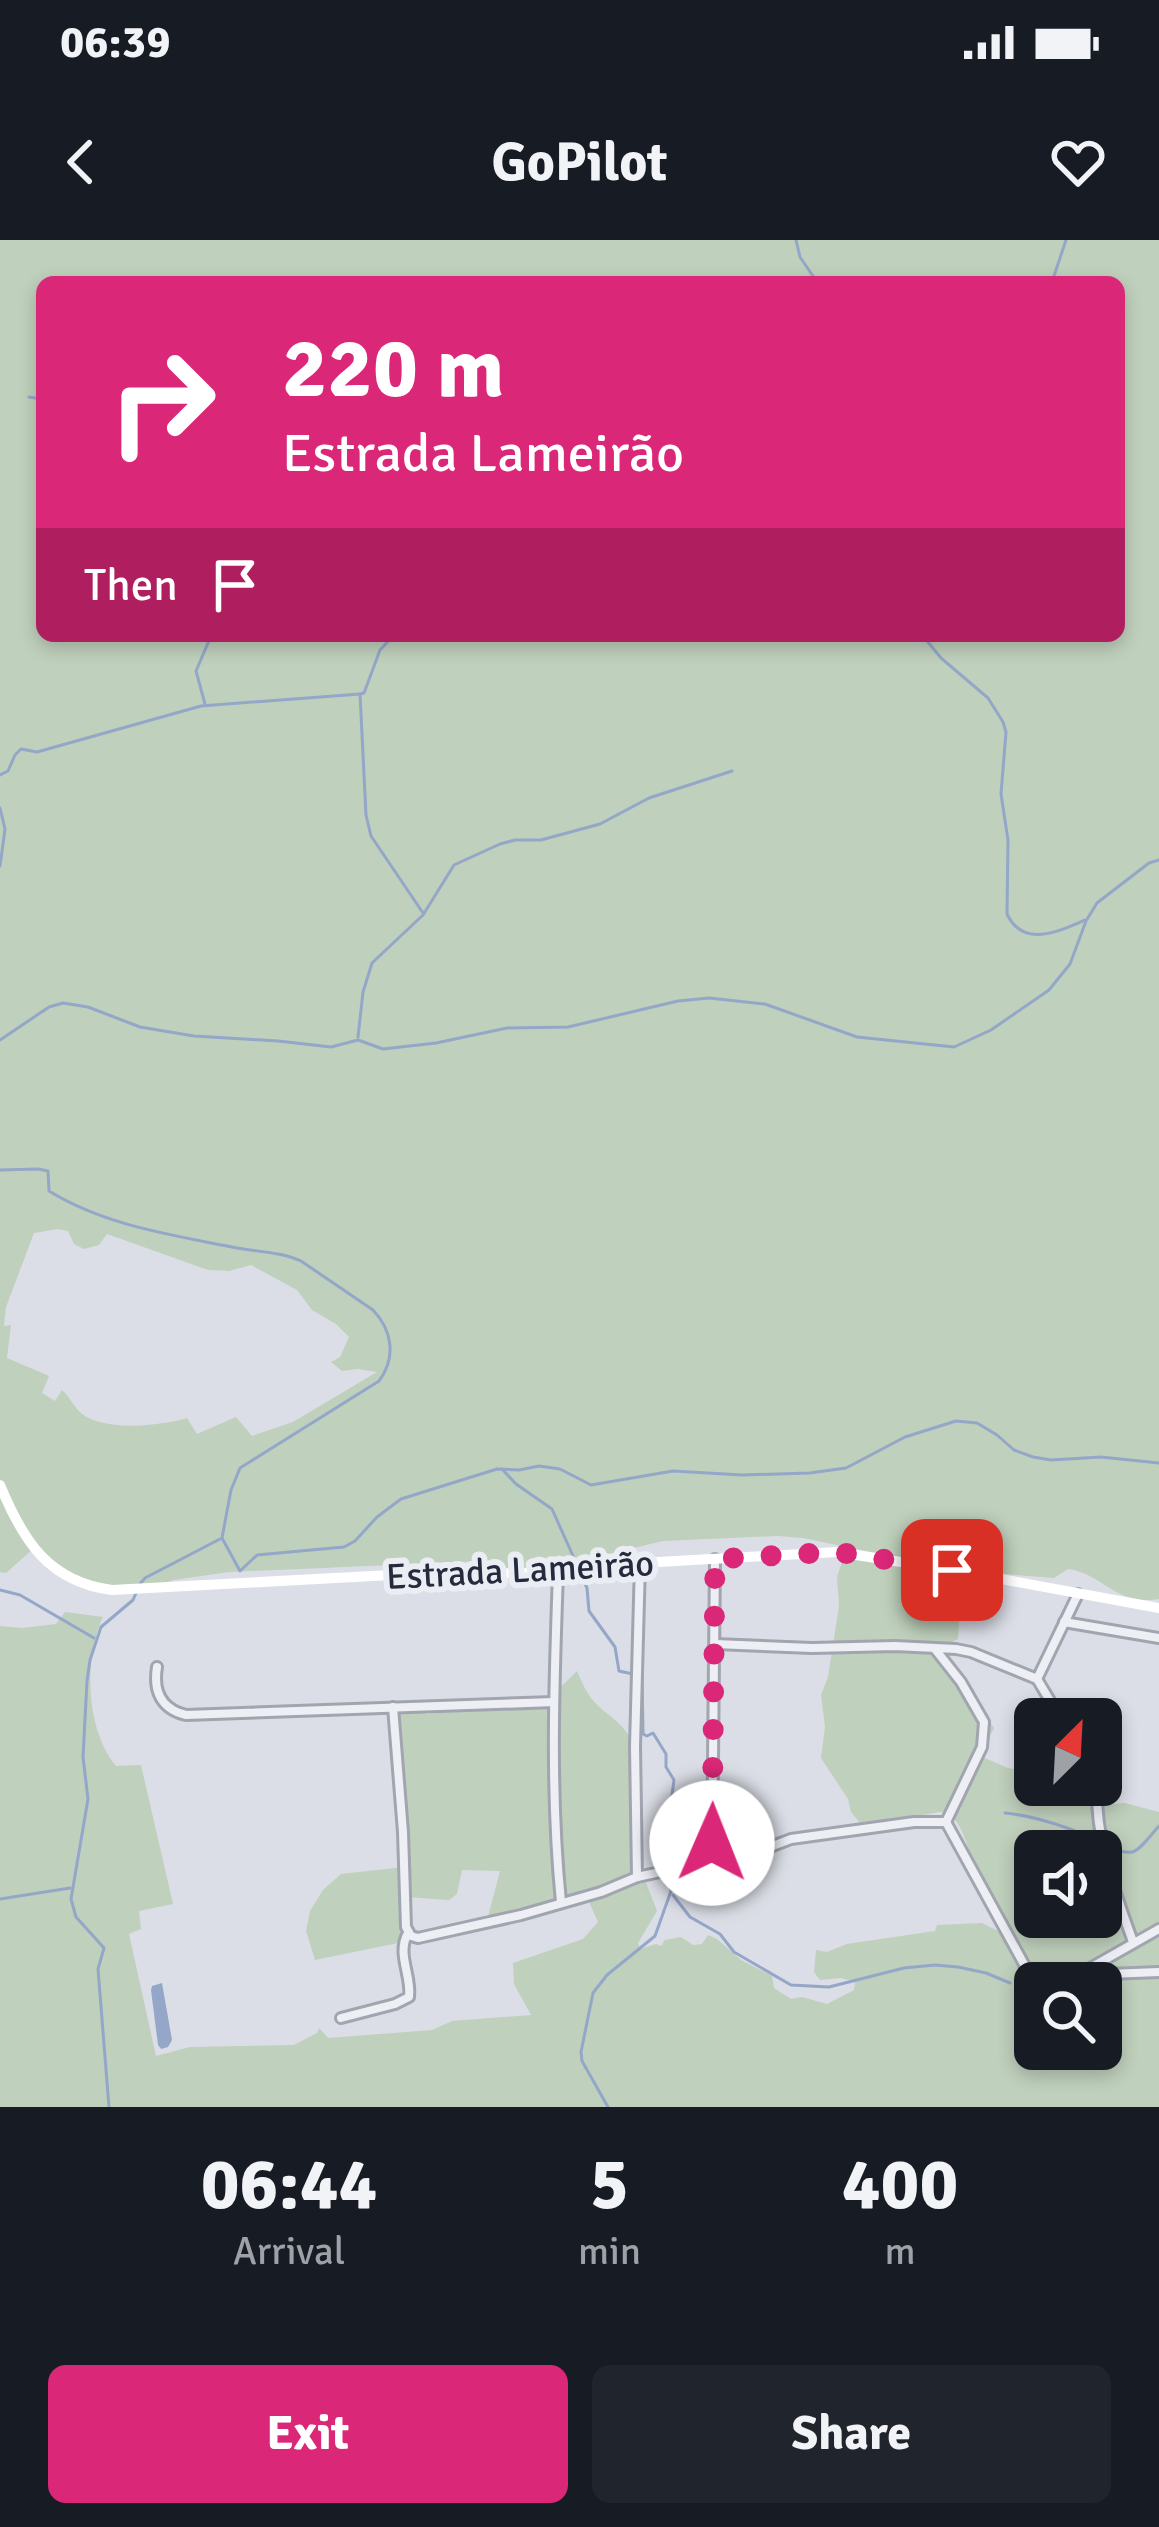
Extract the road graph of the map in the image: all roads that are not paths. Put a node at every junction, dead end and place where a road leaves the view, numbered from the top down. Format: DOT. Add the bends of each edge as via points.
graph roads {
  1 [pos="0,1485"];
  2 [pos="715,1559"];
  3 [pos="640,1563"];
  4 [pos="558,1573"];
  5 [pos="1079,1592"];
  6 [pos="1159,1608"];
  7 [pos="1064,1622"];
  8 [pos="1159,1638"];
  9 [pos="715,1645"];
  10 [pos="934,1648"];
  11 [pos="157,1666"];
  12 [pos="1037,1678"];
  13 [pos="1048,1698"];
  14 [pos="554,1702"];
  15 [pos="393,1708"];
  16 [pos="1097,1806"];
  17 [pos="946,1822"];
  18 [pos="712,1861"];
  19 [pos="638,1877"];
  20 [pos="561,1902"];
  21 [pos="1159,1929"];
  22 [pos="408,1933"];
  23 [pos="1133,1942"];
  24 [pos="1023,1962"];
  25 [pos="1099,1962"];
  26 [pos="1122,1972"];
  27 [pos="1159,1972"];
  28 [pos="341,2018"];
  1 -- 4 [label="street, Estrada Lameirão" via="35,1552 88,1587"];
  2 -- 3 [label="street, Estrada Lameirão"];
  2 -- 5 [label="street, Estrada Lameirão" via="837,1552"];
  2 -- 9 [label="street"];
  3 -- 4 [label="street, Estrada Lameirão"];
  3 -- 19 [label="street"];
  4 -- 14 [label="street"];
  5 -- 6 [label="street, Estrada Lameirão"];
  5 -- 7 [label="street"];
  7 -- 8 [label="street"];
  7 -- 12 [label="street"];
  9 -- 10 [label="street"];
  9 -- 18 [label="street"];
  10 -- 12 [label="street" via="971,1652"];
  10 -- 17 [label="street" via="984,1722 982,1747"];
  11 -- 15 [label="street" via="161,1702 181,1715"];
  12 -- 13 [label="street"];
  14 -- 15 [label="street"];
  14 -- 20 [label="street"];
  15 -- 22 [label="street"];
  16 -- 23 [label="street"];
  17 -- 18 [label="street" via="791,1839"];
  17 -- 24 [label="street"];
  18 -- 19 [label="street"];
  19 -- 20 [label="street"];
  20 -- 22 [label="street"];
  21 -- 23 [label="street"];
  22 -- 28 [label="street" via="402,1949 409,1997"];
  23 -- 25 [label="street"];
  26 -- 27 [label="street"];
}
